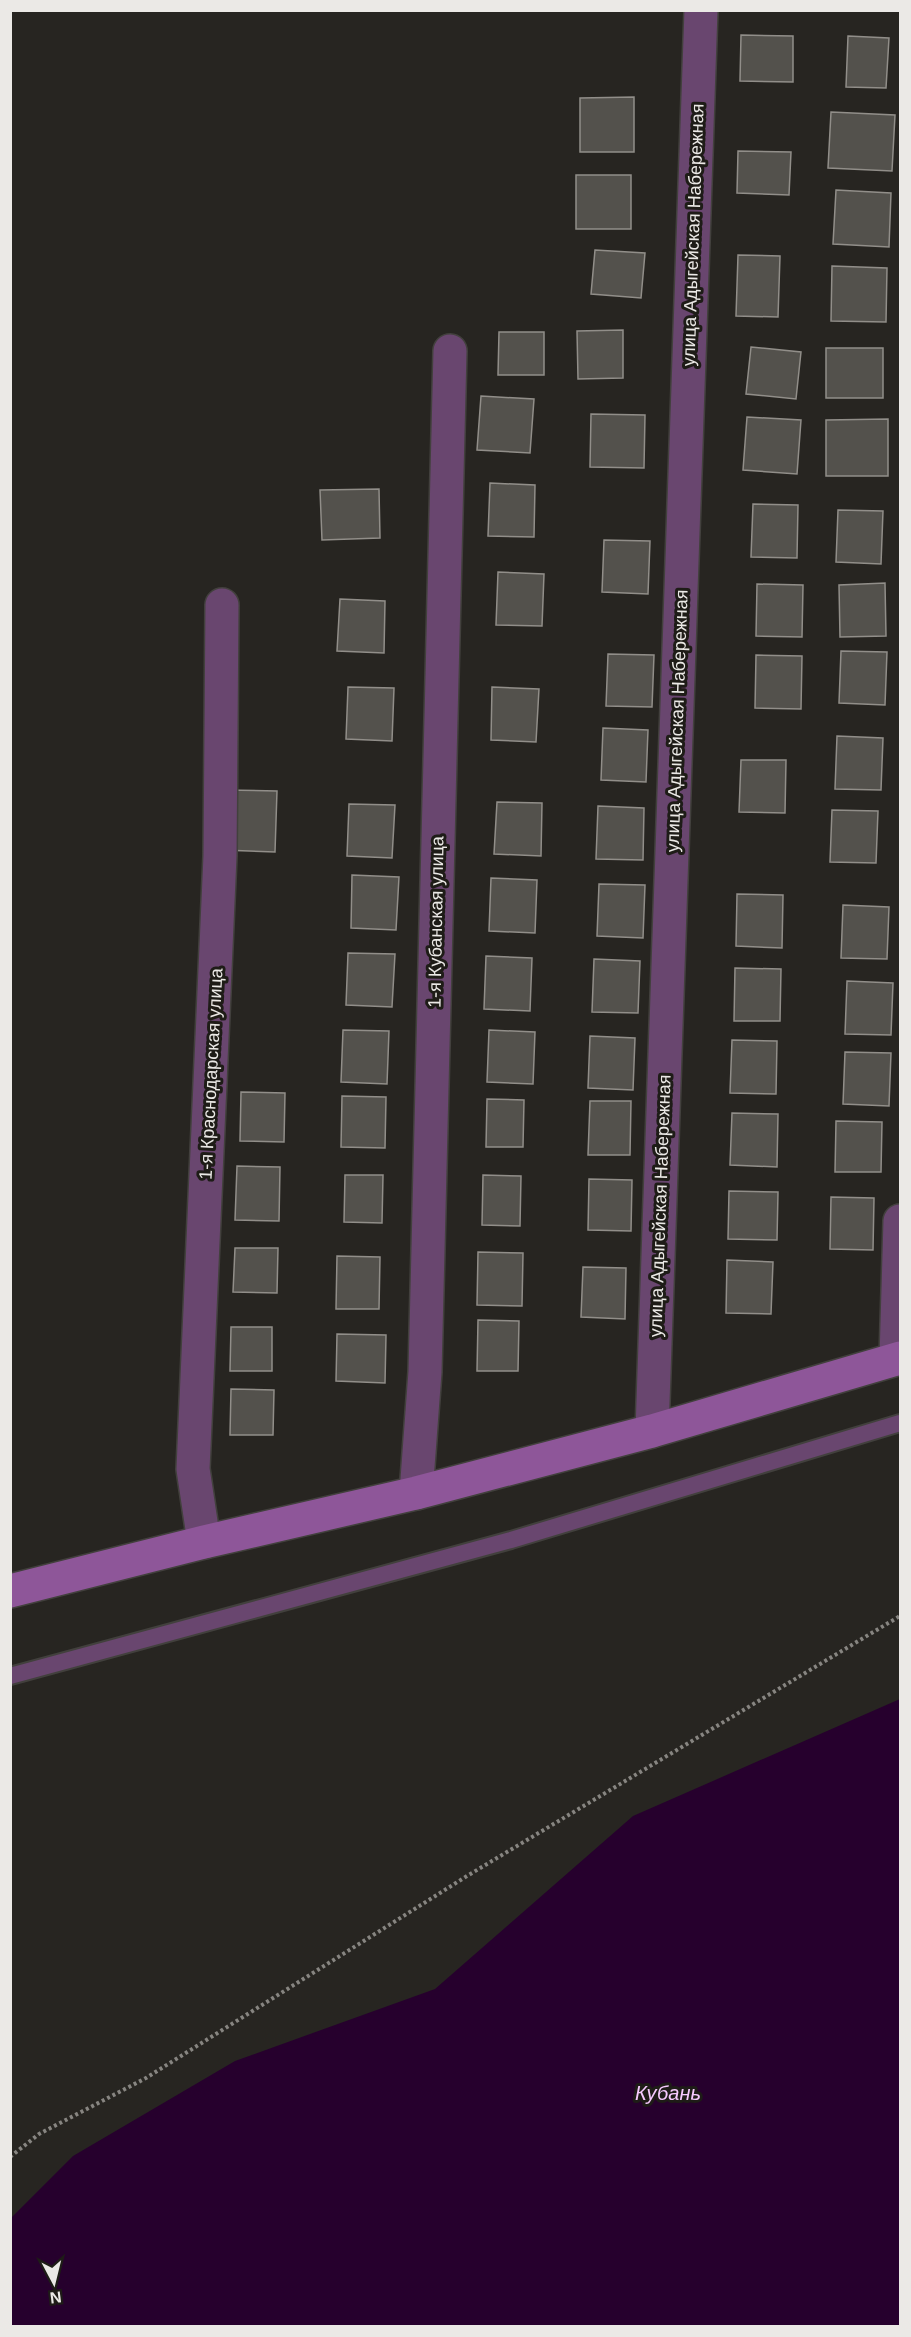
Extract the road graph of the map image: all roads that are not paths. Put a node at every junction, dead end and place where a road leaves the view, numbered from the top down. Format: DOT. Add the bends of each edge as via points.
graph roads {
  1 [pos="701,10"];
  2 [pos="450,351"];
  3 [pos="222,605"];
  4 [pos="900,1221"];
  5 [pos="898,1358"];
  6 [pos="900,1423"];
  7 [pos="652,1431"];
  8 [pos="416,1493"];
  9 [pos="204,1542"];
  10 [pos="10,1592"];
  11 [pos="10,1676"];
  1 -- 7 [label="street, улица Адыгейская Набережная"];
  2 -- 8 [label="street, 1-я Кубанская улица" via="426,1372"];
  3 -- 9 [label="street, 1-я Краснодарская улица" via="220,856 193,1469"];
  4 -- 5 [label="street"];
  5 -- 7 [label="street"];
  6 -- 11 [label="lane" via="511,1540"];
  7 -- 8 [label="street"];
  8 -- 9 [label="street"];
  9 -- 10 [label="street"];
}
